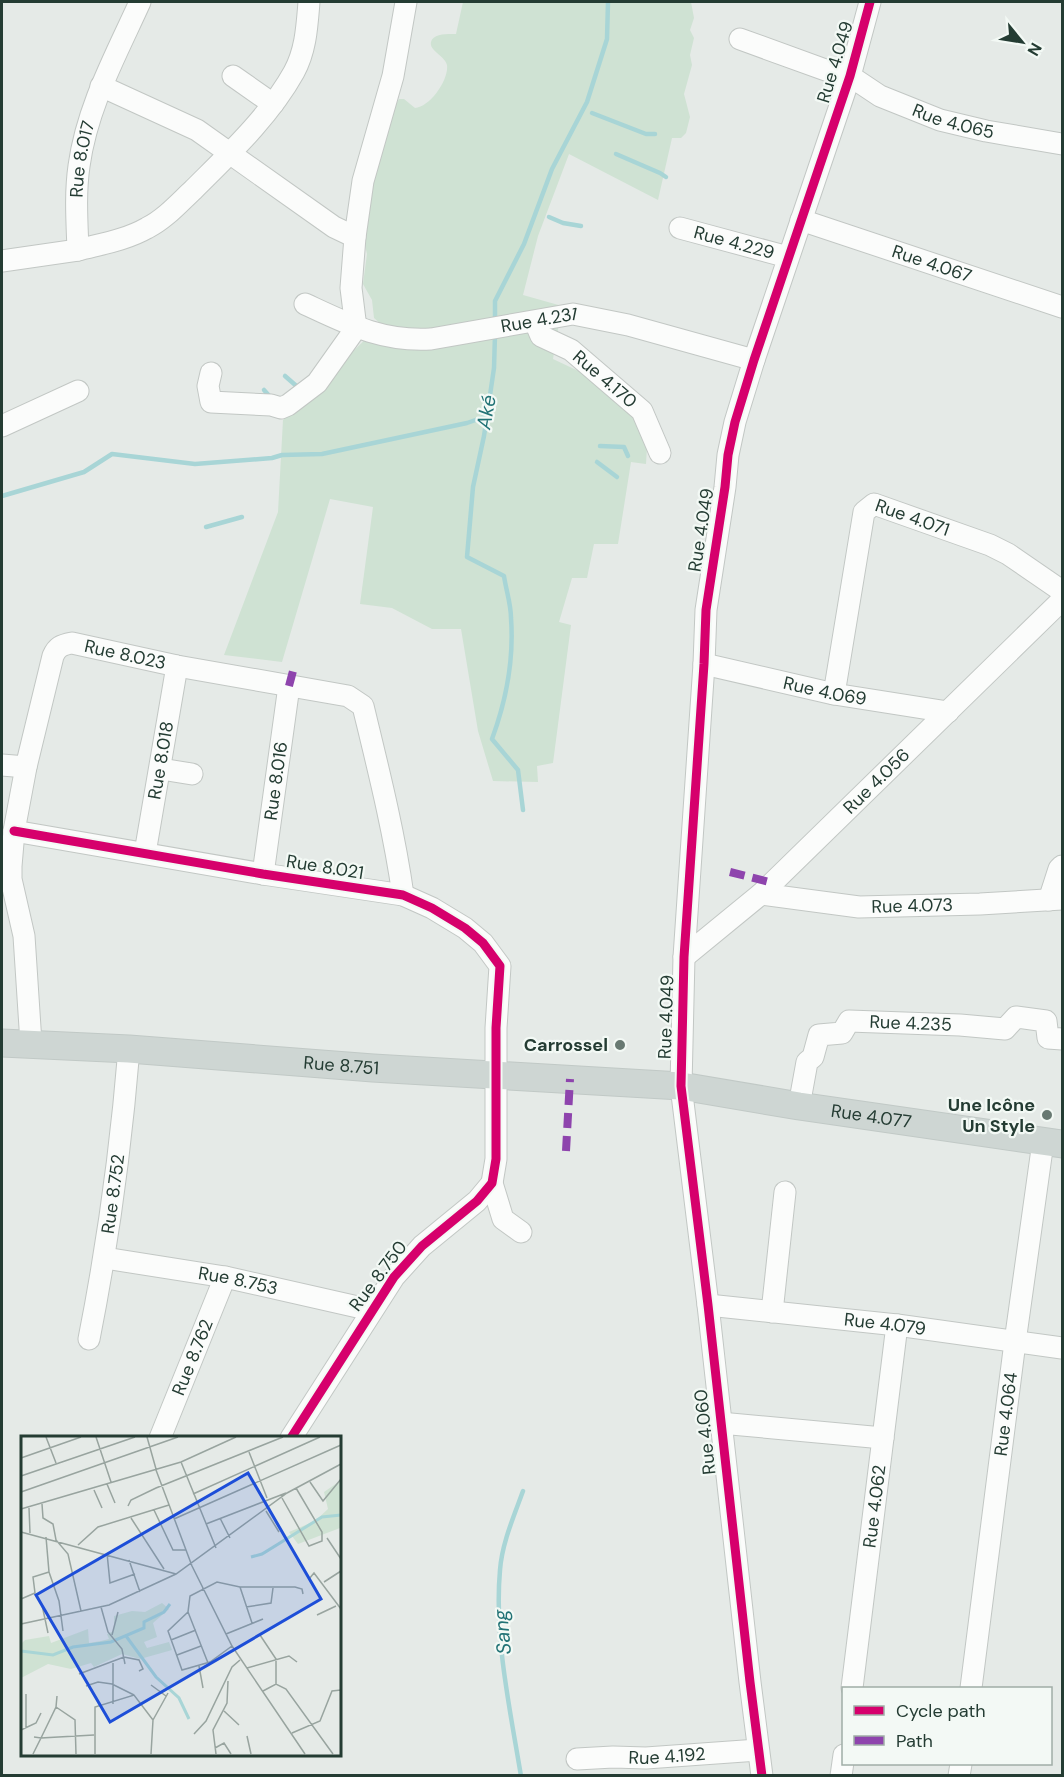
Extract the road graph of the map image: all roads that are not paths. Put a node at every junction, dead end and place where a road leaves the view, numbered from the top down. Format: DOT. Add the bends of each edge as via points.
graph roads {
  1 [pos="140,2"];
  2 [pos="309,2"];
  3 [pos="406,2"];
  4 [pos="870,2"];
  5 [pos="740,39"];
  6 [pos="233,76"];
  7 [pos="850,76"];
  8 [pos="101,86"];
  9 [pos="273,104"];
  10 [pos="1062,144"];
  11 [pos="231,153"];
  12 [pos="801,220"];
  13 [pos="681,228"];
  14 [pos="355,237"];
  15 [pos="78,250"];
  16 [pos="788,257"];
  17 [pos="2,261"];
  18 [pos="1062,307"];
  19 [pos="314,308"];
  20 [pos="535,322"];
  21 [pos="356,328"];
  22 [pos="754,360"];
  23 [pos="211,373"];
  24 [pos="78,391"];
  25 [pos="2,426"];
  26 [pos="660,453"];
  27 [pos="1062,591"];
  28 [pos="1062,600"];
  29 [pos="704,664"];
  30 [pos="177,666"];
  31 [pos="289,686"];
  32 [pos="834,694"];
  33 [pos="948,712"];
  34 [pos="2,765"];
  35 [pos="26,767"];
  36 [pos="161,769"];
  37 [pos="192,774"];
  38 [pos="10,809"];
  39 [pos="14,831"];
  40 [pos="145,853"];
  41 [pos="1062,866"];
  42 [pos="263,874"];
  43 [pos="761,894"];
  44 [pos="403,895"];
  45 [pos="1056,899"];
  46 [pos="684,957"];
  47 [pos="1062,1039"];
  48 [pos="2,1043"];
  49 [pos="31,1043"];
  50 [pos="129,1049"];
  51 [pos="495,1074"];
  52 [pos="681,1086"];
  53 [pos="799,1106"];
  54 [pos="1053,1143"];
  55 [pos="492,1183"];
  56 [pos="785,1192"];
  57 [pos="520,1232"];
  58 [pos="105,1258"];
  59 [pos="225,1277"];
  60 [pos="708,1305"];
  61 [pos="371,1310"];
  62 [pos="772,1312"];
  63 [pos="897,1325"];
  64 [pos="89,1339"];
  65 [pos="1015,1342"];
  66 [pos="1062,1348"];
  67 [pos="720,1423"];
  68 [pos="161,1436"];
  69 [pos="292,1436"];
  70 [pos="883,1438"];
  71 [pos="852,1687"];
  72 [pos="971,1687"];
  73 [pos="758,1750"];
  74 [pos="577,1759"];
  75 [pos="762,1776"];
  1 -- 8 [label="street, Rue 8.017"];
  2 -- 9 [label="street" via="305,45"];
  3 -- 14 [label="street" via="393,76 363,181"];
  4 -- 7 [label="street, Rue 4.049"];
  5 -- 7 [label="street, Rue 4.065"];
  6 -- 9 [label="street"];
  7 -- 10 [label="street, Rue 4.065" via="880,96 940,120"];
  7 -- 12 [label="street, Rue 4.049"];
  8 -- 11 [label="street" via="183,122"];
  8 -- 15 [label="street, Rue 8.017" via="78,168"];
  9 -- 11 [label="street"];
  11 -- 14 [label="street" via="334,227"];
  11 -- 15 [label="street" via="149,227 126,238"];
  12 -- 16 [label="street, Rue 4.049"];
  12 -- 18 [label="street, Rue 4.067"];
  13 -- 16 [label="street, Rue 4.229"];
  14 -- 21 [label="street" via="351,288"];
  15 -- 17 [label="street"];
  16 -- 22 [label="street, Rue 4.049"];
  19 -- 21 [label="street, Rue 4.231"];
  20 -- 21 [label="street, Rue 4.231" via="409,340"];
  20 -- 22 [label="street, Rue 4.231" via="573,314"];
  20 -- 26 [label="street, Rue 4.170" via="541,336 571,350 642,411"];
  21 -- 23 [label="street" via="317,383 281,408 211,402"];
  22 -- 29 [label="street, Rue 4.049" via="728,455 706,610"];
  24 -- 25 [label="street"];
  27 -- 32 [label="street, Rue 4.071" via="990,545 874,504 864,512"];
  28 -- 33 [label="street, Rue 4.056"];
  29 -- 32 [label="street, Rue 4.069"];
  29 -- 46 [label="street, Rue 4.049"];
  30 -- 31 [label="street, Rue 8.023"];
  30 -- 35 [label="street, Rue 8.023" via="72,643 56,648"];
  30 -- 36 [label="street, Rue 8.018"];
  31 -- 42 [label="street, Rue 8.016"];
  31 -- 44 [label="street, Rue 8.023" via="348,696 363,706"];
  32 -- 33 [label="street, Rue 4.069"];
  33 -- 43 [label="street, Rue 4.056"];
  34 -- 35 [label="street"];
  35 -- 38 [label="street, Rue 8.023"];
  36 -- 37 [label="street"];
  36 -- 40 [label="street, Rue 8.018"];
  38 -- 39 [label="street, Rue 8.023"];
  39 -- 40 [label="street, Rue 8.021"];
  39 -- 49 [label="street, Rue 8.023" via="11,879 24,936"];
  40 -- 42 [label="street, Rue 8.021"];
  41 -- 45 [label="street"];
  42 -- 44 [label="street, Rue 8.021"];
  43 -- 45 [label="street, Rue 4.073" via="859,907"];
  43 -- 46 [label="street, Rue 4.056"];
  44 -- 51 [label="street, Rue 8.021" via="457,922 498,961 501,971"];
  46 -- 52 [label="street, Rue 4.049"];
  47 -- 53 [label="street, Rue 4.235" via="1048,1038 1046,1022 1016,1017 1005,1029 849,1022 842,1033 819,1035 813,1057 807,1062"];
  48 -- 49 [label="main road, Rue 8.751"];
  49 -- 50 [label="main road, Rue 8.751"];
  50 -- 51 [label="main road, Rue 8.751"];
  50 -- 58 [label="street, Rue 8.752" via="123,1129"];
  51 -- 52 [label="main road, Rue 8.751"];
  51 -- 55 [label="street"];
  52 -- 53 [label="main road, Rue 4.077"];
  52 -- 60 [label="street, Rue 4.060"];
  53 -- 54 [label="main road, Rue 4.077"];
  54 -- 65 [label="street, Rue 4.064"];
  55 -- 57 [label="street" via="503,1219"];
  55 -- 61 [label="street, Rue 8.750" via="412,1256"];
  56 -- 62 [label="street"];
  58 -- 59 [label="street, Rue 8.753"];
  58 -- 64 [label="street, Rue 8.752"];
  59 -- 61 [label="street, Rue 8.753"];
  59 -- 68 [label="street, Rue 8.762"];
  60 -- 62 [label="street, Rue 4.079"];
  60 -- 67 [label="street, Rue 4.060"];
  61 -- 69 [label="street, Rue 8.750"];
  62 -- 63 [label="street, Rue 4.079"];
  63 -- 65 [label="street, Rue 4.079"];
  63 -- 70 [label="street, Rue 4.062"];
  65 -- 66 [label="street, Rue 4.079"];
  65 -- 72 [label="street, Rue 4.064"];
  67 -- 70 [label="street"];
  67 -- 73 [label="street, Rue 4.060"];
  70 -- 71 [label="street, Rue 4.062"];
  73 -- 74 [label="street, Rue 4.192"];
  73 -- 75 [label="street, Rue 4.060"];
}
